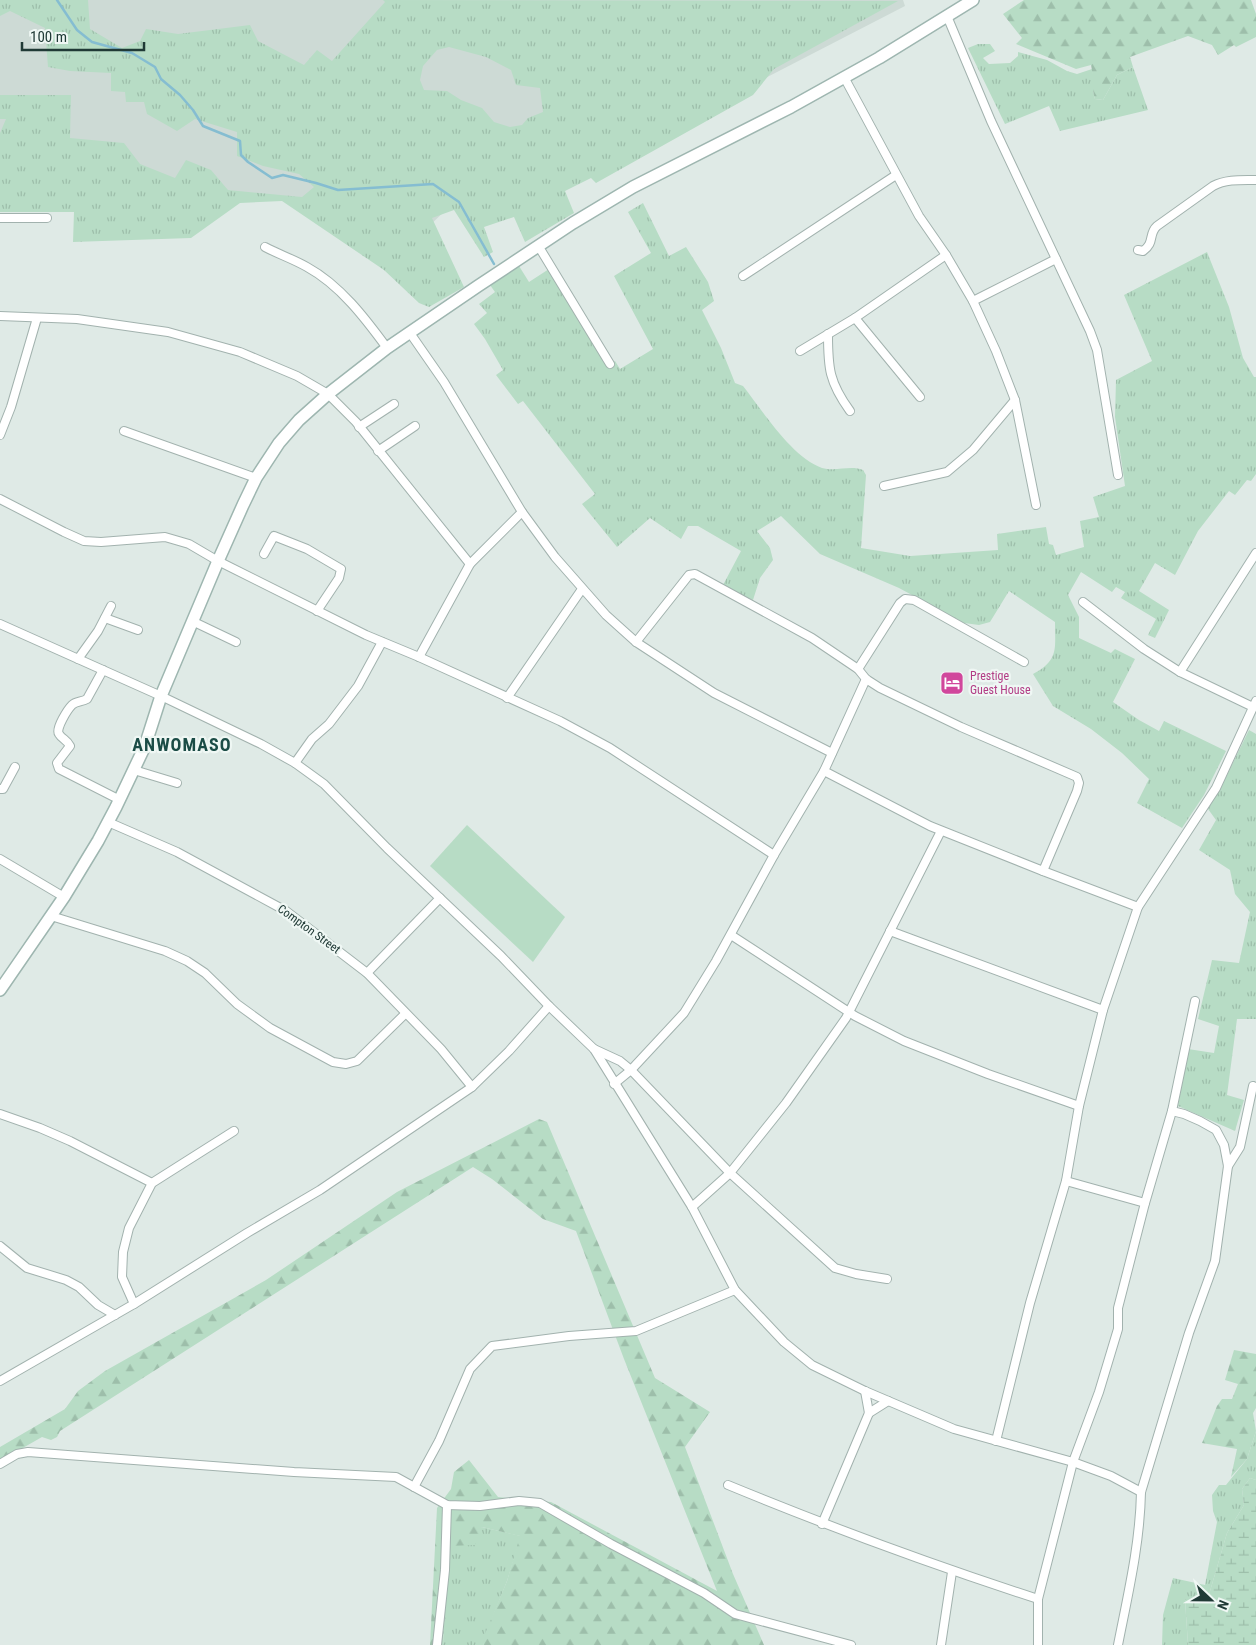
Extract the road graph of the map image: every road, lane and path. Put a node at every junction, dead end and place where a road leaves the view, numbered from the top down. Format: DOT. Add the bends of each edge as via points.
graph roads {
  1 [pos="973,0"];
  2 [pos="947,16"];
  3 [pos="844,77"];
  4 [pos="896,175"];
  5 [pos="1256,180"];
  6 [pos="0,218"];
  7 [pos="47,218"];
  8 [pos="265,247"];
  9 [pos="539,247"];
  10 [pos="1138,250"];
  11 [pos="946,255"];
  12 [pos="1056,259"];
  13 [pos="743,276"];
  14 [pos="973,301"];
  15 [pos="0,316"];
  16 [pos="37,318"];
  17 [pos="855,318"];
  18 [pos="410,333"];
  19 [pos="828,334"];
  20 [pos="387,348"];
  21 [pos="800,351"];
  22 [pos="610,364"];
  23 [pos="328,394"];
  24 [pos="920,397"];
  25 [pos="1016,400"];
  26 [pos="394,404"];
  27 [pos="850,411"];
  28 [pos="415,426"];
  29 [pos="359,427"];
  30 [pos="124,431"];
  31 [pos="0,436"];
  32 [pos="378,451"];
  33 [pos="1118,475"];
  34 [pos="256,478"];
  35 [pos="884,486"];
  36 [pos="0,499"];
  37 [pos="1036,505"];
  38 [pos="522,512"];
  39 [pos="1256,553"];
  40 [pos="264,554"];
  41 [pos="218,561"];
  42 [pos="470,564"];
  43 [pos="582,589"];
  44 [pos="1083,602"];
  45 [pos="111,606"];
  46 [pos="317,611"];
  47 [pos="105,618"];
  48 [pos="192,621"];
  49 [pos="0,624"];
  50 [pos="138,630"];
  51 [pos="236,642"];
  52 [pos="382,642"];
  53 [pos="636,642"];
  54 [pos="419,657"];
  55 [pos="78,659"];
  56 [pos="1024,662"];
  57 [pos="858,669"];
  58 [pos="103,670"];
  59 [pos="1180,672"];
  60 [pos="866,680"];
  61 [pos="162,696"];
  62 [pos="507,698"];
  63 [pos="1254,704"];
  64 [pos="832,753"];
  65 [pos="295,764"];
  66 [pos="15,767"];
  67 [pos="134,770"];
  68 [pos="824,771"];
  69 [pos="178,783"];
  70 [pos="0,789"];
  71 [pos="120,800"];
  72 [pos="108,822"];
  73 [pos="941,830"];
  74 [pos="774,855"];
  75 [pos="0,859"];
  76 [pos="1043,871"];
  77 [pos="64,897"];
  78 [pos="440,898"];
  79 [pos="1138,906"];
  80 [pos="51,916"];
  81 [pos="890,931"];
  82 [pos="732,934"];
  83 [pos="367,973"];
  84 [pos="0,988"];
  85 [pos="1196,1001"];
  86 [pos="549,1006"];
  87 [pos="1103,1010"];
  88 [pos="849,1011"];
  89 [pos="406,1014"];
  90 [pos="594,1049"];
  91 [pos="631,1070"];
  92 [pos="614,1084"];
  93 [pos="1253,1086"];
  94 [pos="472,1087"];
  95 [pos="1079,1106"];
  96 [pos="1172,1111"];
  97 [pos="0,1114"];
  98 [pos="234,1131"];
  99 [pos="1228,1166"];
  100 [pos="730,1172"];
  101 [pos="1066,1181"];
  102 [pos="152,1183"];
  103 [pos="1145,1203"];
  104 [pos="692,1208"];
  105 [pos="0,1246"];
  106 [pos="887,1279"];
  107 [pos="735,1290"];
  108 [pos="134,1304"];
  109 [pos="115,1316"];
  110 [pos="0,1381"];
  111 [pos="865,1391"];
  112 [pos="888,1402"];
  113 [pos="869,1413"];
  114 [pos="996,1441"];
  115 [pos="1073,1462"];
  116 [pos="0,1464"];
  117 [pos="728,1485"];
  118 [pos="414,1487"];
  119 [pos="1141,1492"];
  120 [pos="447,1505"];
  121 [pos="822,1524"];
  122 [pos="952,1572"];
  123 [pos="1038,1599"];
  124 [pos="437,1645"];
  125 [pos="851,1645"];
  126 [pos="941,1645"];
  127 [pos="1038,1645"];
  128 [pos="1118,1645"];
  1 -- 2 [label="street"];
  2 -- 3 [label="street"];
  2 -- 12 [label="street"];
  3 -- 4 [label="street"];
  3 -- 9 [label="street" via="633,187"];
  4 -- 11 [label="street"];
  4 -- 13 [label="street"];
  5 -- 10 [label="street" via="1231,180 1213,186 1157,226 1150,244"];
  6 -- 7 [label="street"];
  8 -- 20 [label="street" via="306,266 340,292"];
  9 -- 18 [label="street"];
  9 -- 22 [label="street"];
  11 -- 14 [label="street"];
  11 -- 17 [label="street"];
  12 -- 14 [label="street"];
  12 -- 33 [label="street" via="1097,350"];
  14 -- 25 [label="street"];
  15 -- 16 [label="street"];
  16 -- 23 [label="street" via="77,319 168,332 240,352 297,376"];
  16 -- 31 [label="street"];
  17 -- 19 [label="street"];
  17 -- 24 [label="street"];
  18 -- 20 [label="street"];
  18 -- 38 [label="street" via="444,382"];
  19 -- 21 [label="street"];
  19 -- 27 [label="street" via="831,380"];
  20 -- 23 [label="street"];
  23 -- 29 [label="street"];
  23 -- 34 [label="street" via="288,430"];
  25 -- 35 [label="street" via="974,450 947,472"];
  25 -- 37 [label="street"];
  26 -- 29 [label="street"];
  28 -- 32 [label="street"];
  29 -- 32 [label="street"];
  30 -- 34 [label="street"];
  32 -- 42 [label="street"];
  34 -- 41 [label="street"];
  36 -- 41 [label="street" via="84,541 172,538 190,544"];
  38 -- 42 [label="street"];
  38 -- 43 [label="street"];
  39 -- 59 [label="street"];
  40 -- 46 [label="street" via="274,536 307,549 341,569 339,578"];
  41 -- 46 [label="street"];
  41 -- 48 [label="street"];
  42 -- 54 [label="street"];
  43 -- 53 [label="street"];
  43 -- 62 [label="street"];
  44 -- 59 [label="street"];
  45 -- 47 [label="street"];
  46 -- 52 [label="street"];
  47 -- 50 [label="street"];
  47 -- 55 [label="street"];
  48 -- 51 [label="street"];
  48 -- 61 [label="street"];
  49 -- 55 [label="street"];
  52 -- 54 [label="street"];
  52 -- 65 [label="street" via="358,686"];
  53 -- 57 [label="street" via="689,575 695,574 812,638"];
  53 -- 64 [label="street" via="722,697"];
  54 -- 62 [label="street"];
  55 -- 58 [label="street"];
  56 -- 57 [label="street" via="914,600 905,599"];
  57 -- 60 [label="street"];
  58 -- 61 [label="street"];
  58 -- 71 [label="street" via="87,699 72,705 58,726 59,734 70,746 57,763 59,769"];
  59 -- 63 [label="street"];
  60 -- 64 [label="street"];
  60 -- 76 [label="street" via="1077,777 1080,783"];
  61 -- 65 [label="street"];
  61 -- 67 [label="street"];
  62 -- 74 [label="street" via="610,748"];
  63 -- 79 [label="street" via="1216,788"];
  64 -- 68 [label="street"];
  65 -- 78 [label="street" via="324,784"];
  66 -- 70 [label="street"];
  67 -- 69 [label="street"];
  67 -- 71 [label="street"];
  68 -- 73 [label="street"];
  68 -- 74 [label="street"];
  71 -- 72 [label="street"];
  72 -- 77 [label="street"];
  72 -- 83 [label="street, Compton Street" via="177,852 286,911"];
  73 -- 76 [label="street"];
  73 -- 81 [label="street"];
  74 -- 82 [label="street"];
  75 -- 77 [label="street"];
  76 -- 79 [label="street"];
  77 -- 80 [label="street"];
  78 -- 83 [label="street"];
  78 -- 86 [label="street"];
  79 -- 87 [label="street"];
  80 -- 84 [label="street"];
  80 -- 89 [label="street" via="187,961 270,1028 333,1062 346,1064 357,1061"];
  81 -- 87 [label="street"];
  81 -- 88 [label="street"];
  82 -- 88 [label="street"];
  82 -- 91 [label="street" via="684,1013"];
  83 -- 89 [label="street, Compton Street"];
  85 -- 96 [label="street"];
  86 -- 90 [label="street"];
  86 -- 94 [label="street"];
  87 -- 95 [label="street"];
  88 -- 95 [label="street" via="904,1041"];
  88 -- 100 [label="street" via="786,1103"];
  89 -- 94 [label="street, Compton Street"];
  90 -- 91 [label="street"];
  90 -- 92 [label="street"];
  91 -- 92 [label="street"];
  91 -- 100 [label="street"];
  92 -- 104 [label="street"];
  93 -- 99 [label="street" via="1240,1147"];
  94 -- 108 [label="street" via="320,1190"];
  95 -- 101 [label="street"];
  96 -- 99 [label="street" via="1216,1130 1224,1145"];
  96 -- 103 [label="street"];
  97 -- 102 [label="street" via="70,1141"];
  98 -- 102 [label="street"];
  99 -- 119 [label="street" via="1215,1261"];
  100 -- 104 [label="street"];
  100 -- 106 [label="street" via="835,1268"];
  101 -- 103 [label="street"];
  101 -- 114 [label="street" via="1030,1303"];
  102 -- 108 [label="street" via="129,1228 123,1252 122,1277"];
  103 -- 115 [label="street" via="1118,1308 1118,1329"];
  104 -- 107 [label="street"];
  105 -- 109 [label="street" via="27,1268 79,1286"];
  107 -- 111 [label="street" via="784,1342 812,1365"];
  107 -- 118 [label="street" via="636,1331 492,1346 470,1370 439,1441"];
  108 -- 109 [label="street"];
  109 -- 110 [label="street"];
  111 -- 112 [label="street"];
  111 -- 113 [label="street"];
  112 -- 113 [label="street"];
  112 -- 114 [label="street" via="954,1429"];
  113 -- 121 [label="street"];
  114 -- 115 [label="street"];
  115 -- 119 [label="street" via="1111,1476"];
  115 -- 123 [label="street"];
  116 -- 118 [label="street" via="28,1452 396,1477"];
  117 -- 121 [label="street"];
  118 -- 120 [label="street"];
  119 -- 128 [label="street" via="1136,1553"];
  120 -- 124 [label="street" via="445,1570"];
  120 -- 125 [label="street" via="540,1503 704,1593 734,1614"];
  121 -- 122 [label="street"];
  122 -- 123 [label="street"];
  122 -- 126 [label="street"];
  123 -- 127 [label="street"];
}
